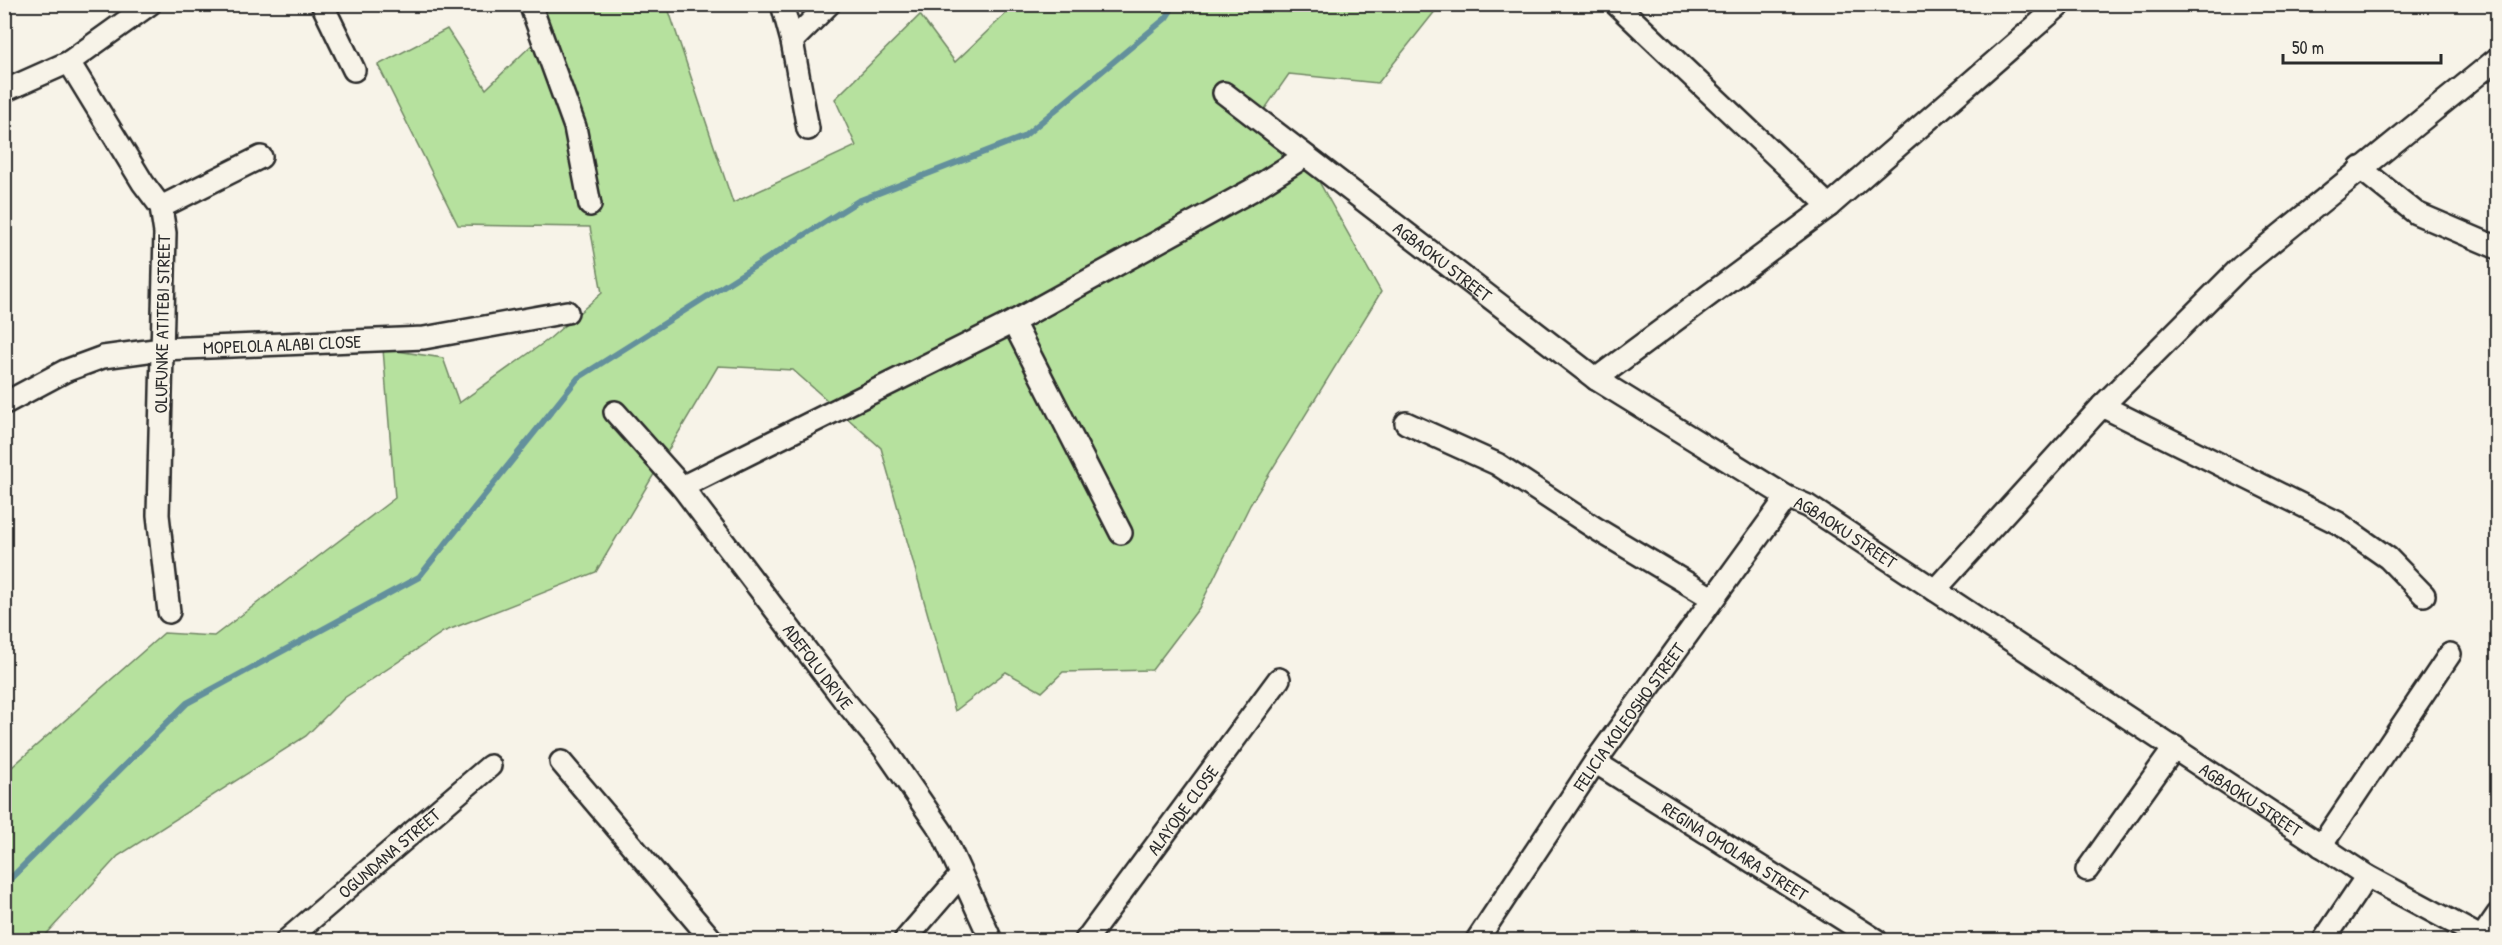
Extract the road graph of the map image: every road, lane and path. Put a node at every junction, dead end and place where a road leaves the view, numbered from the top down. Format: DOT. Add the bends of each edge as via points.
graph roads {
  1 [pos="150,4"];
  2 [pos="322,4"];
  3 [pos="530,4"];
  4 [pos="782,4"];
  5 [pos="829,4"];
  6 [pos="1616,4"];
  7 [pos="2061,4"];
  8 [pos="792,41"];
  9 [pos="2498,57"];
  10 [pos="69,62"];
  11 [pos="354,70"];
  12 [pos="4,91"];
  13 [pos="1224,93"];
  14 [pos="808,129"];
  15 [pos="1305,156"];
  16 [pos="261,157"];
  17 [pos="2360,168"];
  18 [pos="590,205"];
  19 [pos="1829,206"];
  20 [pos="161,207"];
  21 [pos="2498,248"];
  22 [pos="567,312"];
  23 [pos="1013,322"];
  24 [pos="162,348"];
  25 [pos="1596,379"];
  26 [pos="7,402"];
  27 [pos="2102,406"];
  28 [pos="615,412"];
  29 [pos="1406,423"];
  30 [pos="682,487"];
  31 [pos="1787,497"];
  32 [pos="1121,533"];
  33 [pos="1935,590"];
  34 [pos="2424,595"];
  35 [pos="1712,598"];
  36 [pos="170,612"];
  37 [pos="2450,654"];
  38 [pos="1279,679"];
  39 [pos="2175,747"];
  40 [pos="561,762"];
  41 [pos="1594,762"];
  42 [pos="490,766"];
  43 [pos="2321,846"];
  44 [pos="2087,870"];
  45 [pos="961,875"];
  46 [pos="2367,876"];
  47 [pos="2498,914"];
  48 [pos="2484,939"];
  49 [pos="287,940"];
  50 [pos="711,940"];
  51 [pos="905,940"];
  52 [pos="991,940"];
  53 [pos="1086,940"];
  54 [pos="1477,940"];
  55 [pos="1876,940"];
  56 [pos="2324,940"];
  1 -- 10 [label="street"];
  2 -- 11 [label="street"];
  3 -- 18 [label="street" via="575,127"];
  4 -- 8 [label="street"];
  5 -- 8 [label="street"];
  6 -- 19 [label="street"];
  7 -- 19 [label="street"];
  8 -- 14 [label="street"];
  9 -- 17 [label="street"];
  10 -- 12 [label="street"];
  10 -- 20 [label="street, OLUFUNKE ATITEBI STREET"];
  13 -- 15 [label="street, AGBAOKU STREET"];
  15 -- 23 [label="street" via="1252,190"];
  15 -- 25 [label="street, AGBAOKU STREET"];
  16 -- 20 [label="street"];
  17 -- 21 [label="street" via="2416,213"];
  17 -- 27 [label="street" via="2241,267"];
  19 -- 25 [label="street"];
  20 -- 24 [label="street, OLUFUNKE ATITEBI STREET" via="165,233"];
  22 -- 24 [label="street, MOPELOLA ALABI CLOSE" via="424,338"];
  23 -- 30 [label="street"];
  23 -- 32 [label="street"];
  24 -- 26 [label="street, MOPELOLA ALABI CLOSE" via="103,357 65,371"];
  24 -- 36 [label="street, OLUFUNKE ATITEBI STREET" via="158,515"];
  25 -- 31 [label="street, AGBAOKU STREET"];
  27 -- 33 [label="street"];
  27 -- 34 [label="street" via="2338,523 2388,558"];
  28 -- 30 [label="street, ADEFOLU DRIVE"];
  29 -- 35 [label="street" via="1497,464"];
  30 -- 45 [label="street, ADEFOLU DRIVE" via="884,748 942,832"];
  31 -- 33 [label="street, AGBAOKU STREET" via="1808,506"];
  31 -- 35 [label="street, FELICIA KOLEOSHO STREET"];
  33 -- 39 [label="street, AGBAOKU STREET"];
  35 -- 41 [label="street, FELICIA KOLEOSHO STREET"];
  37 -- 43 [label="street"];
  38 -- 53 [label="street, ALAYODE CLOSE"];
  39 -- 43 [label="street, AGBAOKU STREET"];
  39 -- 44 [label="street"];
  40 -- 50 [label="street"];
  41 -- 54 [label="street, FELICIA KOLEOSHO STREET"];
  41 -- 55 [label="street, REGINA OMOLARA STREET"];
  42 -- 49 [label="street, OGUNDANA STREET"];
  43 -- 46 [label="street, AGBAOKU STREET"];
  45 -- 51 [label="street"];
  45 -- 52 [label="street, ADEFOLU DRIVE"];
  46 -- 48 [label="street, AGBAOKU STREET"];
  46 -- 56 [label="street"];
  47 -- 48 [label="street"];
}
